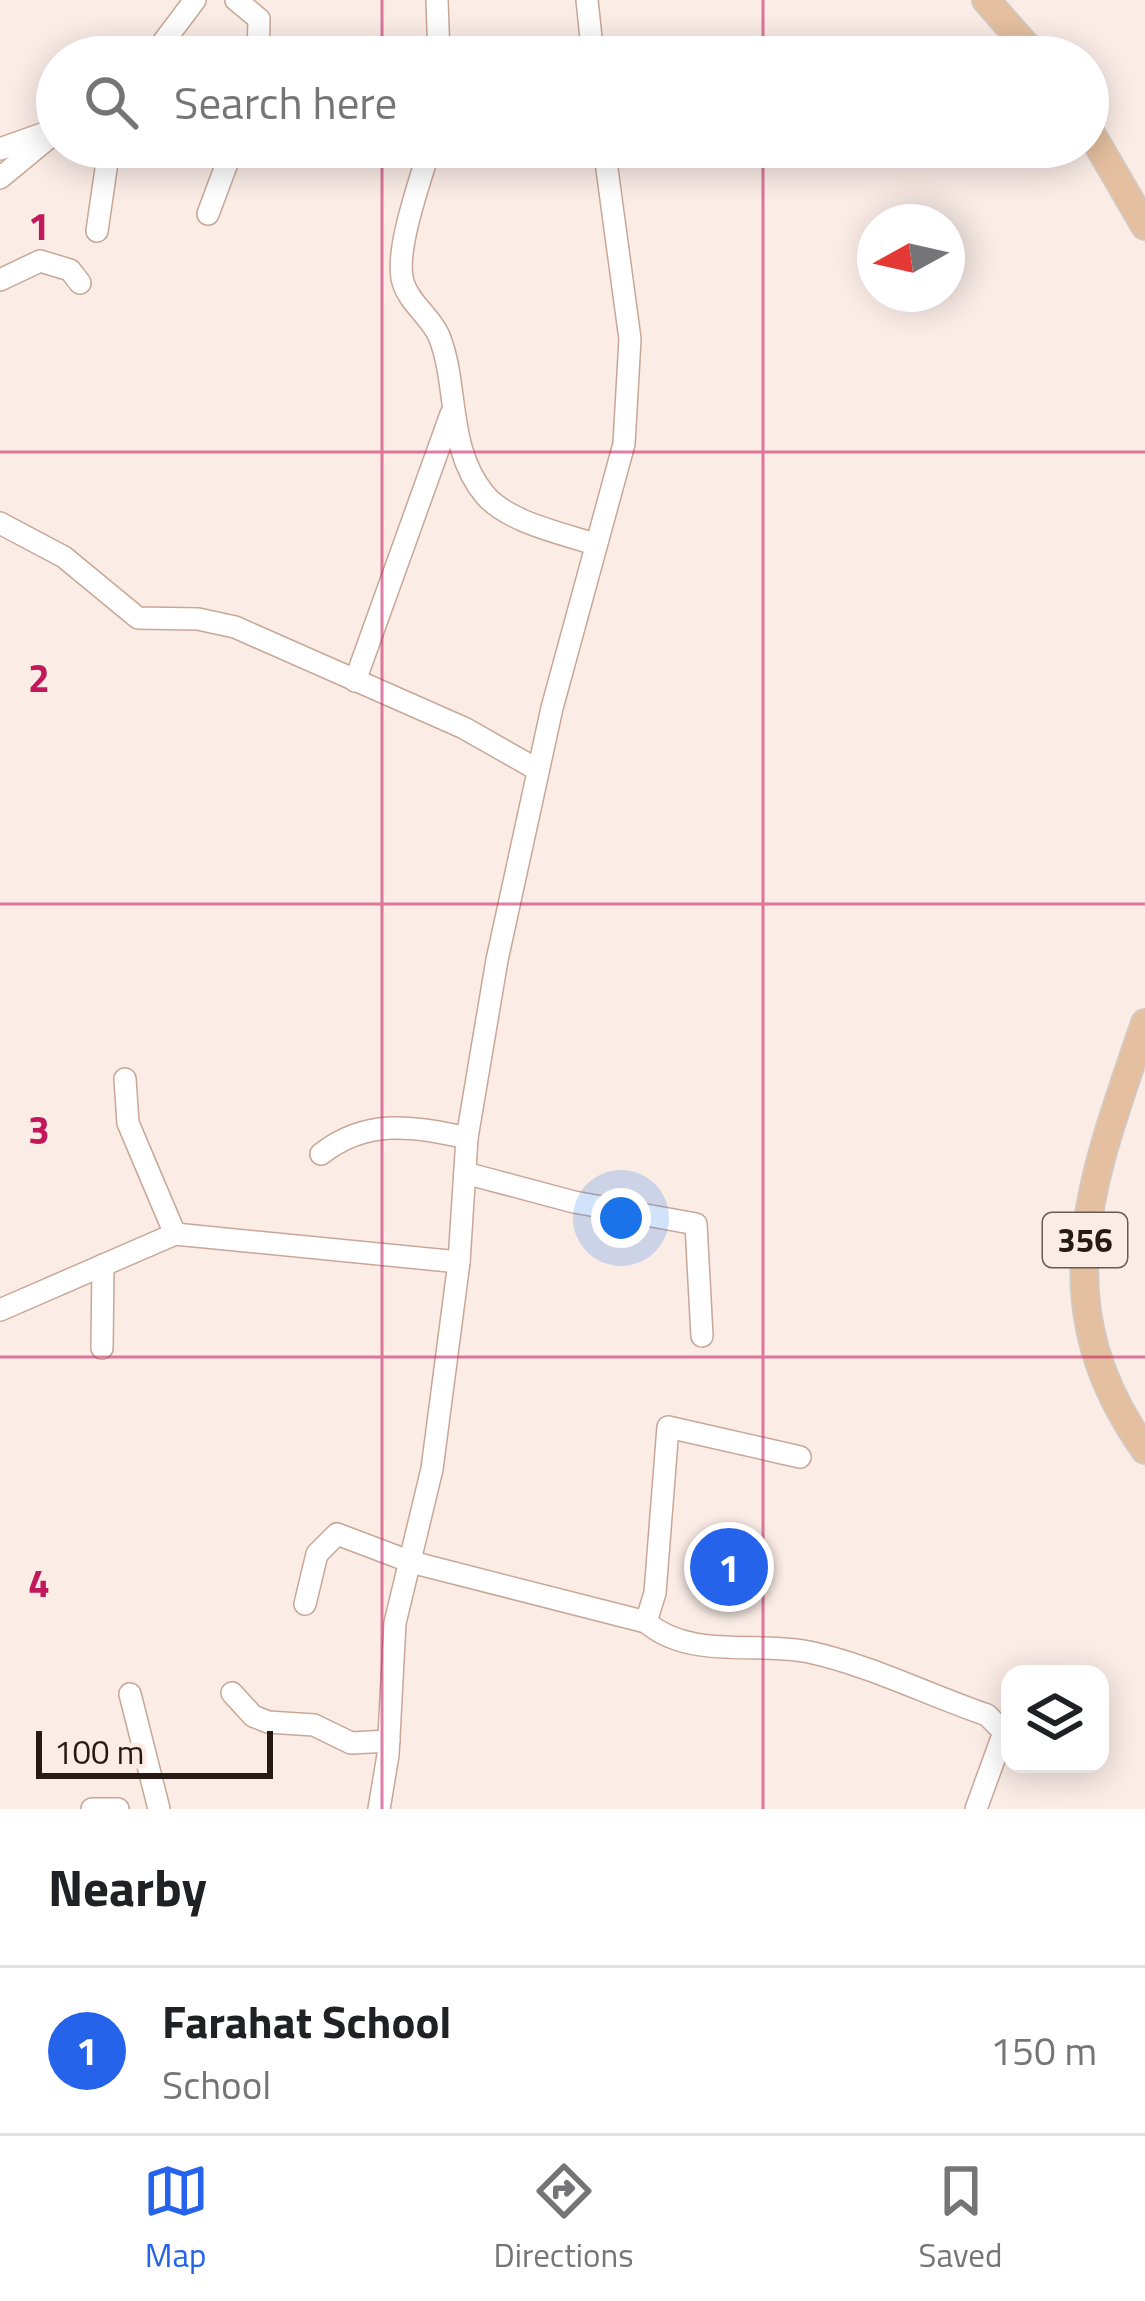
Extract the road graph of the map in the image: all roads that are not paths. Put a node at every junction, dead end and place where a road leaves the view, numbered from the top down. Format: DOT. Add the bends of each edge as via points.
graph roads {
  1 [pos="195,0"];
  2 [pos="236,0"];
  3 [pos="437,0"];
  4 [pos="587,0"];
  5 [pos="986,0"];
  6 [pos="168,36"];
  7 [pos="259,36"];
  8 [pos="439,36"];
  9 [pos="591,36"];
  10 [pos="1018,36"];
  11 [pos="1109,133"];
  12 [pos="36,137"];
  13 [pos="36,148"];
  14 [pos="0,149"];
  15 [pos="1109,164"];
  16 [pos="106,168"];
  17 [pos="225,168"];
  18 [pos="424,168"];
  19 [pos="607,168"];
  20 [pos="0,178"];
  21 [pos="1145,184"];
  22 [pos="208,214"];
  23 [pos="1145,226"];
  24 [pos="98,231"];
  25 [pos="0,280"];
  26 [pos="80,283"];
  27 [pos="451,414"];
  28 [pos="0,523"];
  29 [pos="594,544"];
  30 [pos="355,681"];
  31 [pos="538,770"];
  32 [pos="1145,1023"];
  33 [pos="125,1079"];
  34 [pos="467,1138"];
  35 [pos="321,1154"];
  36 [pos="465,1173"];
  37 [pos="176,1234"];
  38 [pos="459,1262"];
  39 [pos="103,1265"];
  40 [pos="0,1310"];
  41 [pos="702,1336"];
  42 [pos="102,1348"];
  43 [pos="1145,1450"];
  44 [pos="800,1457"];
  45 [pos="411,1562"];
  46 [pos="305,1604"];
  47 [pos="646,1622"];
  48 [pos="130,1694"];
  49 [pos="232,1694"];
  50 [pos="389,1741"];
  51 [pos="92,1809"];
  52 [pos="118,1809"];
  53 [pos="159,1809"];
  54 [pos="379,1809"];
  55 [pos="976,1809"];
  1 -- 6 [label="street"];
  2 -- 7 [label="street" via="259,19"];
  3 -- 8 [label="street"];
  4 -- 9 [label="street"];
  5 -- 10 [label="main road"];
  11 -- 21 [label="main road"];
  12 -- 14 [label="street"];
  13 -- 20 [label="street"];
  15 -- 23 [label="main road"];
  16 -- 24 [label="street"];
  17 -- 22 [label="street"];
  18 -- 27 [label="street" via="402,280 439,337"];
  19 -- 29 [label="street" via="630,339 629,397 624,444"];
  25 -- 26 [label="street" via="40,261 70,270"];
  27 -- 29 [label="street" via="487,497"];
  27 -- 30 [label="street"];
  28 -- 30 [label="street" via="64,556 138,618 235,628"];
  29 -- 31 [label="street"];
  30 -- 31 [label="street"];
  31 -- 34 [label="street"];
  32 -- 43 [label="main road, 356" via="1086,1222 1082,1299 1098,1367"];
  33 -- 37 [label="street" via="128,1123"];
  34 -- 35 [label="street" via="409,1125 348,1133"];
  34 -- 36 [label="street"];
  36 -- 38 [label="street"];
  36 -- 41 [label="street" via="696,1224"];
  37 -- 38 [label="street"];
  37 -- 39 [label="street"];
  38 -- 45 [label="street" via="432,1469"];
  39 -- 40 [label="street"];
  39 -- 42 [label="street"];
  44 -- 47 [label="street" via="668,1427"];
  45 -- 46 [label="street" via="337,1534 317,1554"];
  45 -- 47 [label="street"];
  45 -- 50 [label="street" via="394,1623"];
  47 -- 55 [label="street" via="661,1635 693,1642 808,1652 987,1715 1004,1732"];
  48 -- 53 [label="street"];
  49 -- 50 [label="street" via="268,1722 314,1724 352,1743"];
  50 -- 54 [label="street"];
  51 -- 52 [label="street"];
}
